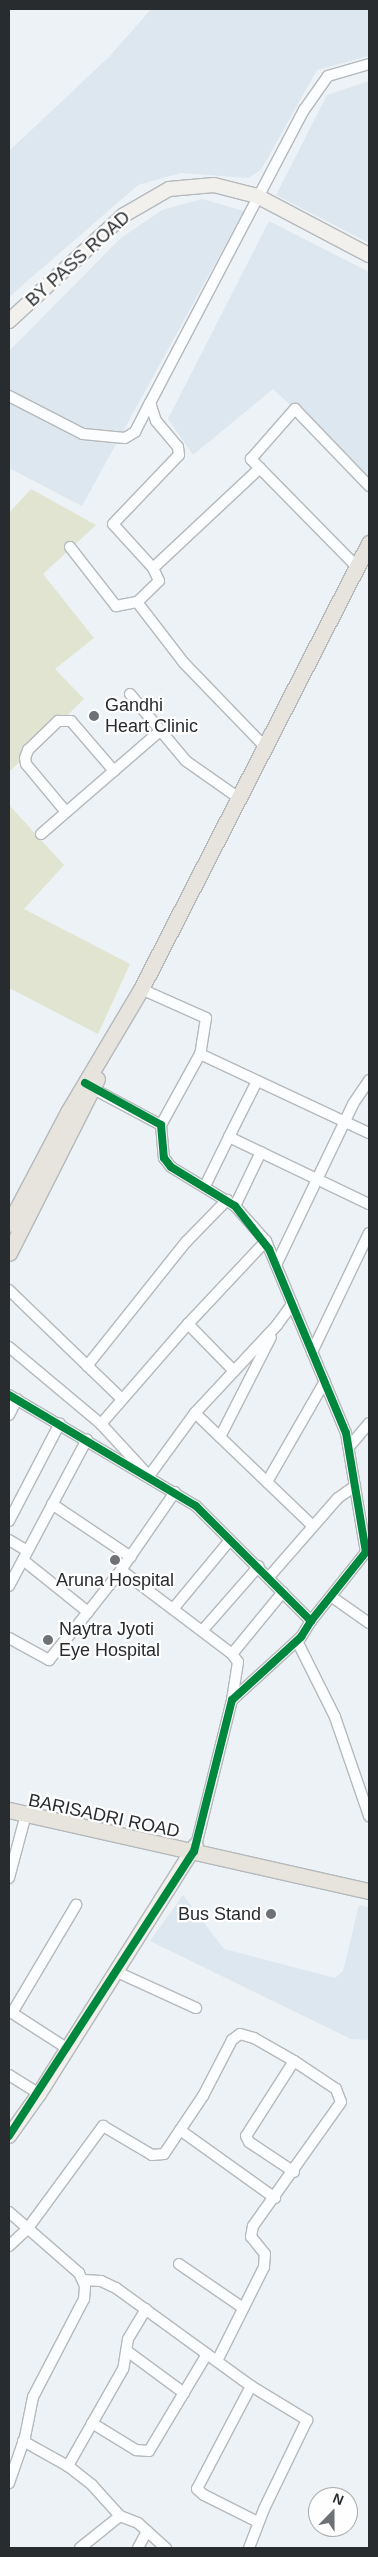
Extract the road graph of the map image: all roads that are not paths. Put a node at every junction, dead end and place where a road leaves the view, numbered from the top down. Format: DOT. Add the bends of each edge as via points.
graph roads {
  1 [pos="369,64"];
  2 [pos="257,196"];
  3 [pos="369,255"];
  4 [pos="9,321"];
  5 [pos="9,396"];
  6 [pos="150,403"];
  7 [pos="260,468"];
  8 [pos="369,486"];
  9 [pos="369,542"];
  10 [pos="70,548"];
  11 [pos="153,568"];
  12 [pos="358,568"];
  13 [pos="137,602"];
  14 [pos="130,694"];
  15 [pos="160,731"];
  16 [pos="266,748"];
  17 [pos="114,770"];
  18 [pos="240,800"];
  19 [pos="66,812"];
  20 [pos="41,834"];
  21 [pos="141,989"];
  22 [pos="200,1054"];
  23 [pos="369,1080"];
  24 [pos="258,1081"];
  25 [pos="89,1086"];
  26 [pos="345,1121"];
  27 [pos="161,1126"];
  28 [pos="369,1133"];
  29 [pos="229,1137"];
  30 [pos="261,1152"];
  31 [pos="317,1179"];
  32 [pos="205,1186"];
  33 [pos="231,1203"];
  34 [pos="369,1204"];
  35 [pos="9,1224"];
  36 [pos="369,1234"];
  37 [pos="266,1241"];
  38 [pos="9,1253"];
  39 [pos="276,1265"];
  40 [pos="9,1290"];
  41 [pos="292,1304"];
  42 [pos="188,1324"];
  43 [pos="277,1325"];
  44 [pos="9,1347"];
  45 [pos="312,1352"];
  46 [pos="87,1366"];
  47 [pos="234,1371"];
  48 [pos="324,1381"];
  49 [pos="13,1397"];
  50 [pos="122,1400"];
  51 [pos="195,1413"];
  52 [pos="9,1415"];
  53 [pos="60,1423"];
  54 [pos="369,1423"];
  55 [pos="101,1424"];
  56 [pos="220,1437"];
  57 [pos="87,1439"];
  58 [pos="349,1447"];
  59 [pos="149,1476"];
  60 [pos="267,1482"];
  61 [pos="355,1486"];
  62 [pos="175,1492"];
  63 [pos="52,1504"];
  64 [pos="9,1521"];
  65 [pos="313,1526"];
  66 [pos="9,1540"];
  67 [pos="230,1540"];
  68 [pos="368,1550"];
  69 [pos="25,1555"];
  70 [pos="131,1557"];
  71 [pos="259,1566"];
  72 [pos="121,1570"];
  73 [pos="269,1577"];
  74 [pos="9,1586"];
  75 [pos="283,1592"];
  76 [pos="332,1597"];
  77 [pos="173,1609"];
  78 [pos="88,1612"];
  79 [pos="311,1621"];
  80 [pos="369,1623"];
  81 [pos="202,1631"];
  82 [pos="9,1638"];
  83 [pos="297,1641"];
  84 [pos="232,1654"];
  85 [pos="232,1700"];
  86 [pos="9,1803"];
  87 [pos="9,1810"];
  88 [pos="33,1813"];
  89 [pos="369,1816"];
  90 [pos="195,1848"];
  91 [pos="9,1878"];
  92 [pos="369,1881"];
  93 [pos="369,1891"];
  94 [pos="76,1905"];
  95 [pos="117,1972"];
  96 [pos="196,2008"];
  97 [pos="10,2012"];
  98 [pos="68,2049"];
  99 [pos="294,2062"];
  100 [pos="9,2076"];
  101 [pos="38,2094"];
  102 [pos="180,2130"];
  103 [pos="9,2136"];
  104 [pos="294,2172"];
  105 [pos="275,2198"];
  106 [pos="9,2212"];
  107 [pos="28,2228"];
  108 [pos="9,2246"];
  109 [pos="179,2264"];
  110 [pos="84,2280"];
  111 [pos="243,2308"];
  112 [pos="146,2309"];
  113 [pos="126,2351"];
  114 [pos="207,2354"];
  115 [pos="217,2361"];
  116 [pos="251,2386"];
  117 [pos="184,2393"];
  118 [pos="92,2423"];
  119 [pos="23,2441"];
  120 [pos="68,2466"];
  121 [pos="9,2483"];
  122 [pos="120,2516"];
  123 [pos="258,2522"];
  124 [pos="147,2532"];
  125 [pos="80,2548"];
  126 [pos="138,2548"];
  127 [pos="166,2548"];
  128 [pos="249,2548"];
  1 -- 2 [label="street" via="328,76 304,110"];
  2 -- 3 [label="street, BY PASS ROAD"];
  2 -- 4 [label="street, BY PASS ROAD" via="214,184 169,189 124,215"];
  2 -- 6 [label="street"];
  5 -- 6 [label="street" via="83,434 125,438 135,432"];
  6 -- 11 [label="street" via="156,421 178,447 179,455 113,524"];
  7 -- 8 [label="street" via="251,458 295,409"];
  7 -- 11 [label="street"];
  7 -- 12 [label="street"];
  9 -- 12 [label="main road"];
  10 -- 13 [label="street" via="116,606"];
  11 -- 13 [label="street" via="158,581"];
  12 -- 16 [label="main road"];
  13 -- 16 [label="street" via="184,663"];
  14 -- 15 [label="street"];
  15 -- 17 [label="street"];
  15 -- 18 [label="street" via="186,761"];
  16 -- 18 [label="main road"];
  17 -- 19 [label="street"];
  17 -- 19 [label="street" via="76,726 68,720 58,721 28,750 25,758 26,764"];
  18 -- 21 [label="main road"];
  19 -- 20 [label="street"];
  21 -- 22 [label="street" via="206,1018"];
  21 -- 25 [label="main road"];
  22 -- 24 [label="street"];
  22 -- 27 [label="street"];
  23 -- 26 [label="street"];
  24 -- 26 [label="street"];
  24 -- 29 [label="street"];
  25 -- 27 [label="street"];
  25 -- 35 [label="main road"];
  25 -- 38 [label="main road"];
  26 -- 28 [label="street"];
  26 -- 31 [label="street"];
  27 -- 32 [label="street" via="164,1158 171,1167"];
  29 -- 30 [label="street"];
  29 -- 32 [label="street"];
  30 -- 31 [label="street"];
  30 -- 33 [label="street"];
  31 -- 34 [label="street"];
  31 -- 39 [label="street"];
  32 -- 33 [label="street"];
  33 -- 37 [label="street"];
  33 -- 46 [label="street" via="186,1242"];
  36 -- 45 [label="street"];
  37 -- 39 [label="street"];
  37 -- 42 [label="street"];
  39 -- 41 [label="street"];
  40 -- 46 [label="street"];
  41 -- 43 [label="street"];
  41 -- 45 [label="street"];
  42 -- 47 [label="street"];
  42 -- 50 [label="street"];
  43 -- 47 [label="street"];
  43 -- 56 [label="street"];
  44 -- 55 [label="street"];
  45 -- 48 [label="street"];
  46 -- 50 [label="street"];
  47 -- 51 [label="street"];
  48 -- 58 [label="street" via="346,1432"];
  48 -- 60 [label="street"];
  49 -- 52 [label="street"];
  49 -- 53 [label="street"];
  50 -- 55 [label="street"];
  51 -- 56 [label="street"];
  51 -- 59 [label="street"];
  53 -- 57 [label="street"];
  53 -- 64 [label="street"];
  54 -- 58 [label="street"];
  55 -- 59 [label="street"];
  56 -- 60 [label="street"];
  57 -- 59 [label="street"];
  57 -- 63 [label="street"];
  58 -- 61 [label="street"];
  59 -- 62 [label="street"];
  60 -- 65 [label="street"];
  61 -- 65 [label="street" via="338,1498"];
  61 -- 68 [label="street"];
  62 -- 67 [label="street" via="196,1506"];
  62 -- 70 [label="street"];
  63 -- 69 [label="street"];
  63 -- 70 [label="street"];
  65 -- 73 [label="street"];
  66 -- 69 [label="street"];
  67 -- 71 [label="street"];
  67 -- 77 [label="street"];
  68 -- 76 [label="street"];
  69 -- 74 [label="street"];
  69 -- 78 [label="street"];
  70 -- 72 [label="street"];
  71 -- 73 [label="street"];
  71 -- 81 [label="street"];
  72 -- 77 [label="street"];
  72 -- 78 [label="street"];
  73 -- 75 [label="street"];
  75 -- 79 [label="street"];
  75 -- 84 [label="street"];
  76 -- 79 [label="street"];
  76 -- 80 [label="street"];
  77 -- 81 [label="street"];
  78 -- 82 [label="street" via="49,1660"];
  79 -- 83 [label="street"];
  81 -- 84 [label="street"];
  83 -- 85 [label="street"];
  83 -- 89 [label="street" via="335,1717"];
  84 -- 85 [label="street" via="238,1662"];
  85 -- 90 [label="street"];
  86 -- 88 [label="main road, BARISADRI ROAD"];
  87 -- 88 [label="main road, BARISADRI ROAD"];
  88 -- 90 [label="main road, BARISADRI ROAD"];
  88 -- 91 [label="street"];
  90 -- 92 [label="main road, BARISADRI ROAD"];
  90 -- 93 [label="main road, BARISADRI ROAD"];
  90 -- 95 [label="street"];
  94 -- 97 [label="street"];
  95 -- 96 [label="street"];
  95 -- 98 [label="street"];
  97 -- 98 [label="street"];
  98 -- 101 [label="street"];
  99 -- 102 [label="street" via="246,2035 236,2036"];
  99 -- 104 [label="street" via="336,2089 340,2102"];
  99 -- 104 [label="street" via="246,2136 254,2146"];
  100 -- 101 [label="street"];
  101 -- 103 [label="street"];
  102 -- 105 [label="street"];
  102 -- 107 [label="street" via="164,2154 156,2157 103,2126"];
  104 -- 105 [label="street"];
  105 -- 111 [label="street" via="251,2231 254,2243 266,2260"];
  106 -- 107 [label="street"];
  107 -- 108 [label="street"];
  107 -- 110 [label="street"];
  109 -- 111 [label="street"];
  110 -- 112 [label="street" via="108,2283"];
  110 -- 119 [label="street" via="84,2299 33,2398"];
  111 -- 115 [label="street"];
  112 -- 113 [label="street" via="128,2339"];
  112 -- 114 [label="street"];
  113 -- 117 [label="street"];
  113 -- 118 [label="street" via="123,2369"];
  114 -- 115 [label="street"];
  114 -- 117 [label="street"];
  115 -- 116 [label="street"];
  116 -- 123 [label="street" via="307,2420"];
  116 -- 123 [label="street" via="197,2488"];
  117 -- 118 [label="street" via="154,2445 144,2453"];
  118 -- 120 [label="street"];
  119 -- 120 [label="street"];
  119 -- 121 [label="street"];
  120 -- 122 [label="street" via="92,2485"];
  122 -- 124 [label="street" via="138,2523"];
  122 -- 125 [label="street"];
  123 -- 128 [label="street"];
  124 -- 126 [label="street"];
  124 -- 127 [label="street"];
}
